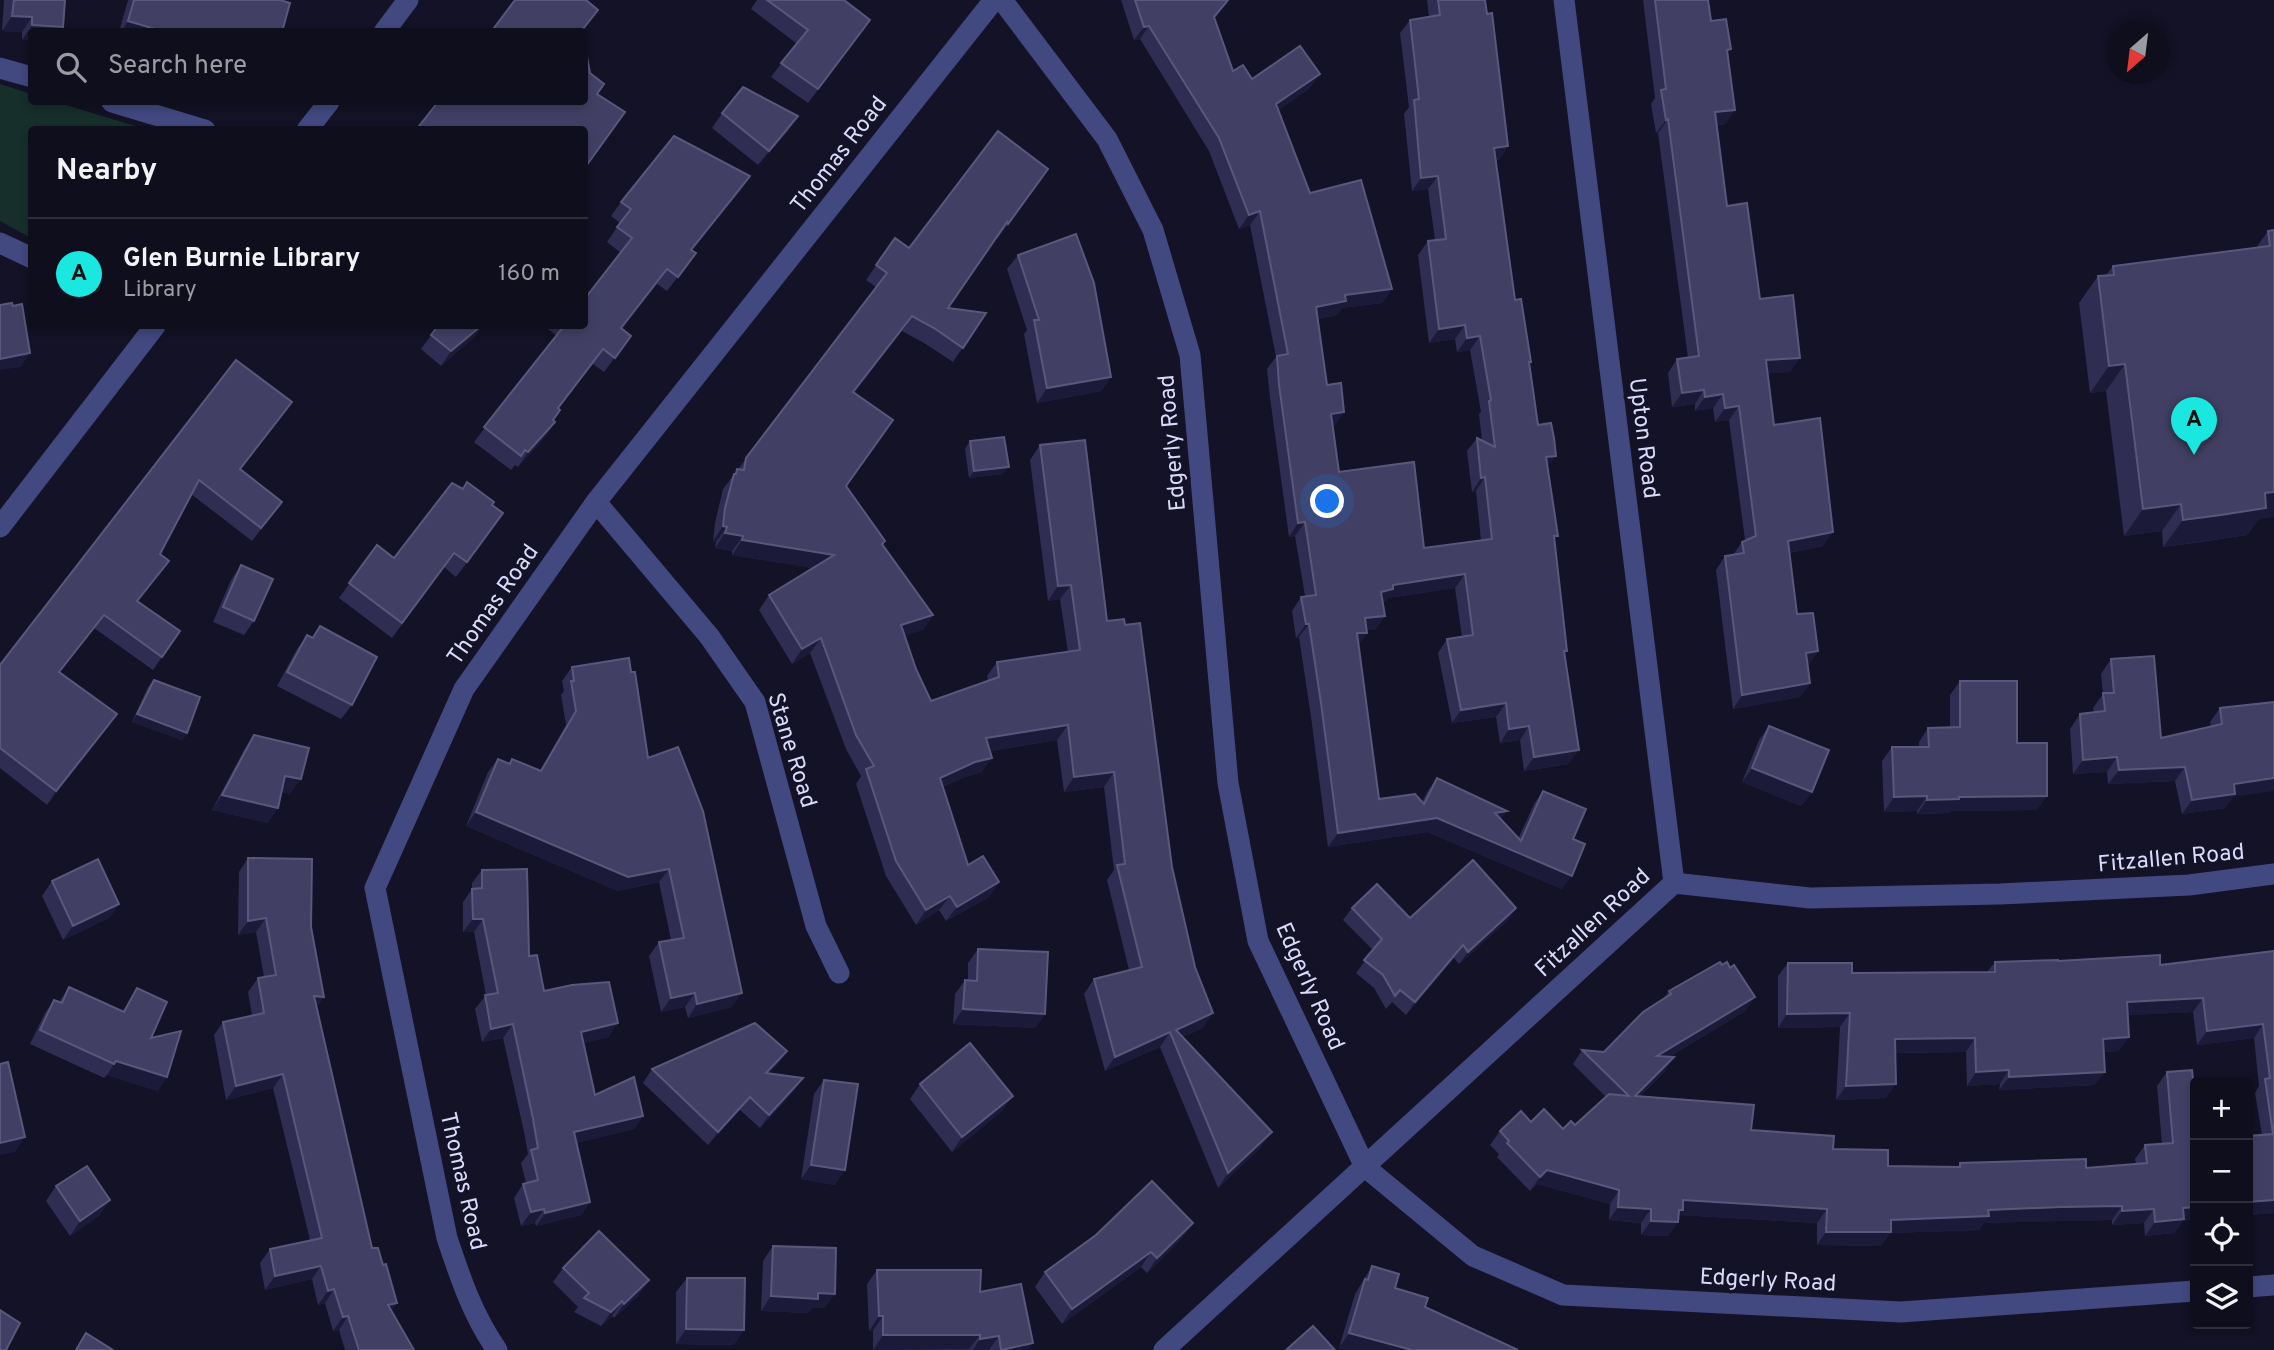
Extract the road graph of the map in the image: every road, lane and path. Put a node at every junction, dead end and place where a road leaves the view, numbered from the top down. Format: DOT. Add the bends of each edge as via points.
graph roads {
  1 [pos="408,0"];
  2 [pos="994,0"];
  3 [pos="1002,0"];
  4 [pos="1564,0"];
  5 [pos="387,28"];
  6 [pos="0,68"];
  7 [pos="28,76"];
  8 [pos="122,105"];
  9 [pos="327,105"];
  10 [pos="192,126"];
  11 [pos="310,126"];
  12 [pos="0,243"];
  13 [pos="28,256"];
  14 [pos="145,329"];
  15 [pos="596,502"];
  16 [pos="0,527"];
  17 [pos="2274,874"];
  18 [pos="1674,883"];
  19 [pos="839,973"];
  20 [pos="1365,1167"];
  21 [pos="2274,1285"];
  22 [pos="2253,1287"];
  23 [pos="2190,1291"];
  24 [pos="497,1350"];
  25 [pos="1164,1350"];
  1 -- 5 [label="street"];
  2 -- 15 [label="street, Thomas Road"];
  3 -- 20 [label="street, Edgerly Road" via="1107,139 1153,230 1190,355 1227,783 1258,941"];
  4 -- 18 [label="street, Upton Road"];
  6 -- 7 [label="street"];
  8 -- 10 [label="street"];
  9 -- 11 [label="street"];
  12 -- 13 [label="street"];
  14 -- 16 [label="street"];
  15 -- 19 [label="street, Stane Road" via="709,636 755,702 816,926"];
  15 -- 24 [label="street, Thomas Road" via="464,690 375,888 447,1238 471,1304"];
  17 -- 18 [label="street, Fitzallen Road" via="2162,887 1824,897"];
  18 -- 20 [label="street, Fitzallen Road"];
  20 -- 23 [label="street, Edgerly Road" via="1473,1256 1563,1295 1901,1312"];
  20 -- 25 [label="street, Fitzallen Road"];
  21 -- 22 [label="street"];
}
